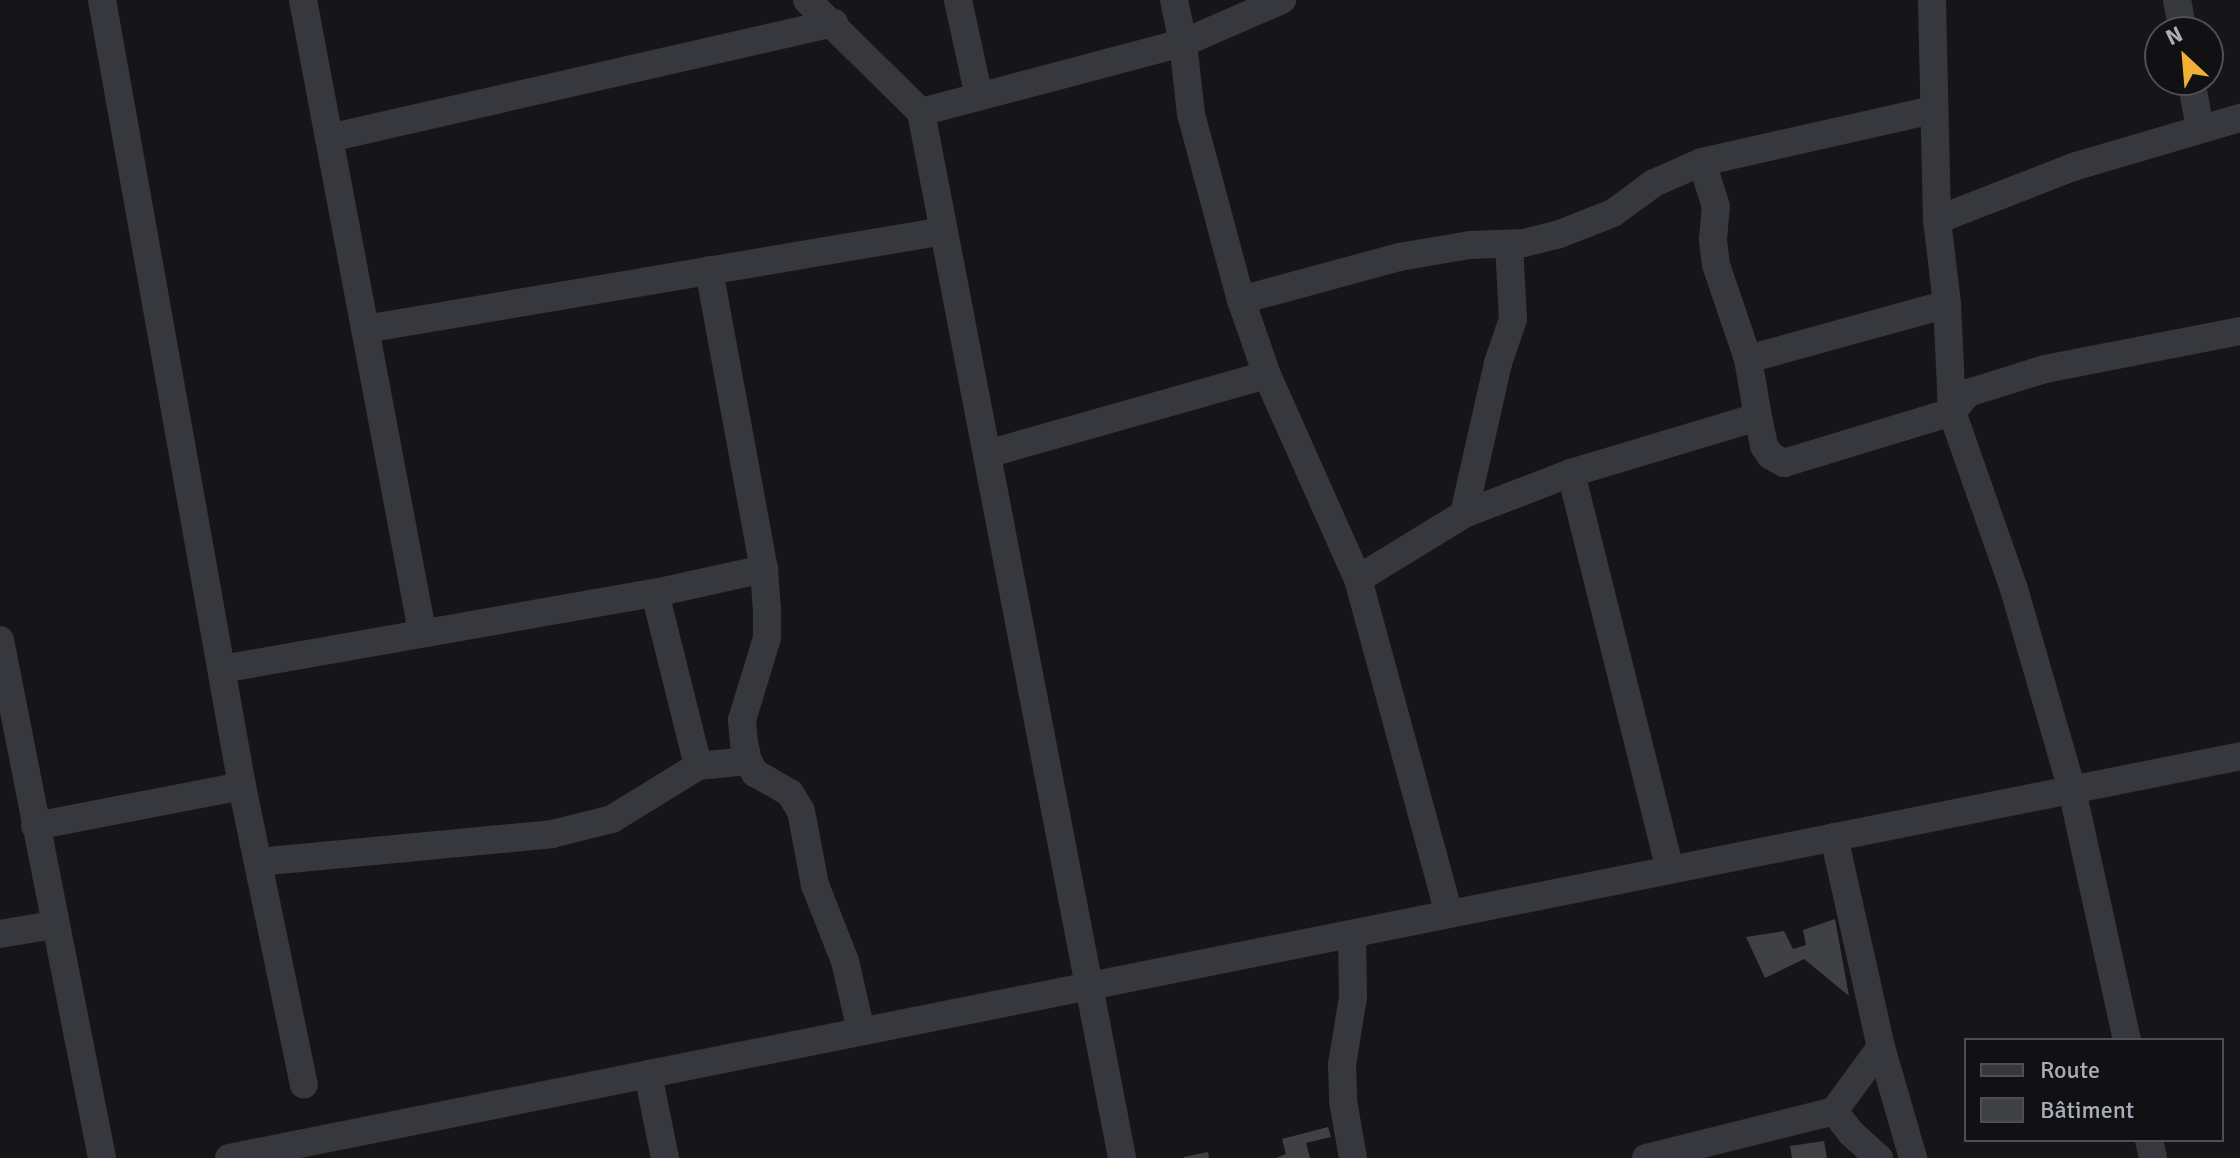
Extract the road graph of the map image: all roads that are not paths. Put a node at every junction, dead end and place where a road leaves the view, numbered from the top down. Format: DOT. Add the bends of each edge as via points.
graph roads {
  1 [pos="102,0"];
  2 [pos="303,0"];
  3 [pos="958,0"];
  4 [pos="1174,0"];
  5 [pos="1282,0"];
  6 [pos="1932,0"];
  7 [pos="809,1"];
  8 [pos="834,23"];
  9 [pos="1183,43"];
  10 [pos="2194,96"];
  11 [pos="979,97"];
  12 [pos="1933,110"];
  13 [pos="921,112"];
  14 [pos="2240,118"];
  15 [pos="2200,128"];
  16 [pos="329,138"];
  17 [pos="1702,162"];
  18 [pos="1937,220"];
  19 [pos="944,231"];
  20 [pos="1509,244"];
  21 [pos="709,270"];
  22 [pos="1241,300"];
  23 [pos="1947,304"];
  24 [pos="365,329"];
  25 [pos="2240,331"];
  26 [pos="1748,359"];
  27 [pos="1267,375"];
  28 [pos="1952,412"];
  29 [pos="1758,417"];
  30 [pos="987,454"];
  31 [pos="1571,473"];
  32 [pos="1464,514"];
  33 [pos="764,569"];
  34 [pos="1358,579"];
  35 [pos="655,593"];
  36 [pos="422,631"];
  37 [pos="0,640"];
  38 [pos="222,669"];
  39 [pos="6,708"];
  40 [pos="2240,756"];
  41 [pos="748,761"];
  42 [pos="698,766"];
  43 [pos="242,786"];
  44 [pos="2072,790"];
  45 [pos="35,826"];
  46 [pos="1834,837"];
  47 [pos="258,862"];
  48 [pos="1670,870"];
  49 [pos="1449,914"];
  50 [pos="54,925"];
  51 [pos="0,934"];
  52 [pos="1352,934"];
  53 [pos="1089,986"];
  54 [pos="861,1031"];
  55 [pos="2127,1038"];
  56 [pos="1881,1047"];
  57 [pos="648,1074"];
  58 [pos="304,1085"];
  59 [pos="1834,1111"];
  60 [pos="102,1158"];
  61 [pos="229,1158"];
  62 [pos="665,1158"];
  63 [pos="1122,1158"];
  64 [pos="1353,1158"];
  65 [pos="1646,1158"];
  66 [pos="1879,1158"];
  67 [pos="1913,1158"];
  1 -- 38 [label="street"];
  2 -- 16 [label="street"];
  3 -- 11 [label="street"];
  4 -- 9 [label="street"];
  5 -- 9 [label="street"];
  6 -- 12 [label="street"];
  7 -- 8 [label="street"];
  8 -- 13 [label="street"];
  8 -- 16 [label="street"];
  9 -- 11 [label="street"];
  9 -- 22 [label="street" via="1191,114"];
  10 -- 15 [label="street"];
  11 -- 13 [label="street"];
  12 -- 17 [label="street"];
  12 -- 18 [label="street"];
  13 -- 19 [label="street"];
  14 -- 15 [label="street"];
  15 -- 18 [label="street" via="2073,167"];
  16 -- 24 [label="street"];
  17 -- 20 [label="street" via="1654,183 1590,225"];
  17 -- 26 [label="street" via="1716,207 1716,265"];
  18 -- 23 [label="street"];
  19 -- 21 [label="street"];
  19 -- 30 [label="street"];
  20 -- 22 [label="street" via="1399,257"];
  20 -- 32 [label="street" via="1513,319"];
  21 -- 24 [label="street"];
  21 -- 33 [label="street"];
  22 -- 27 [label="street"];
  23 -- 26 [label="street"];
  23 -- 28 [label="street"];
  24 -- 36 [label="street"];
  25 -- 28 [label="street" via="2045,369 1968,393"];
  26 -- 29 [label="street"];
  27 -- 30 [label="street"];
  27 -- 34 [label="street"];
  28 -- 29 [label="street" via="1784,463 1764,446"];
  28 -- 44 [label="street" via="2014,589"];
  29 -- 31 [label="street"];
  30 -- 53 [label="street"];
  31 -- 32 [label="street"];
  31 -- 48 [label="street"];
  32 -- 34 [label="street"];
  33 -- 35 [label="street"];
  33 -- 41 [label="street" via="767,638 742,720"];
  34 -- 49 [label="street"];
  35 -- 36 [label="street"];
  35 -- 42 [label="street"];
  36 -- 38 [label="street"];
  37 -- 39 [label="street"];
  38 -- 43 [label="street"];
  39 -- 45 [label="street"];
  40 -- 44 [label="street"];
  41 -- 42 [label="street"];
  41 -- 54 [label="street" via="763,780 790,793 801,811 815,885 845,961"];
  42 -- 47 [label="street" via="612,819 552,834"];
  43 -- 45 [label="street"];
  43 -- 47 [label="street"];
  44 -- 46 [label="street"];
  44 -- 55 [label="street"];
  45 -- 50 [label="street"];
  46 -- 48 [label="street"];
  46 -- 56 [label="street"];
  47 -- 58 [label="street"];
  48 -- 49 [label="street"];
  49 -- 52 [label="street"];
  50 -- 51 [label="street"];
  50 -- 60 [label="street"];
  52 -- 53 [label="street"];
  52 -- 64 [label="street" via="1353,997 1342,1065"];
  53 -- 54 [label="street"];
  53 -- 63 [label="street"];
  54 -- 57 [label="street"];
  56 -- 59 [label="street"];
  56 -- 67 [label="street"];
  57 -- 61 [label="street"];
  57 -- 62 [label="street"];
  59 -- 65 [label="street"];
  59 -- 66 [label="street"];
}
